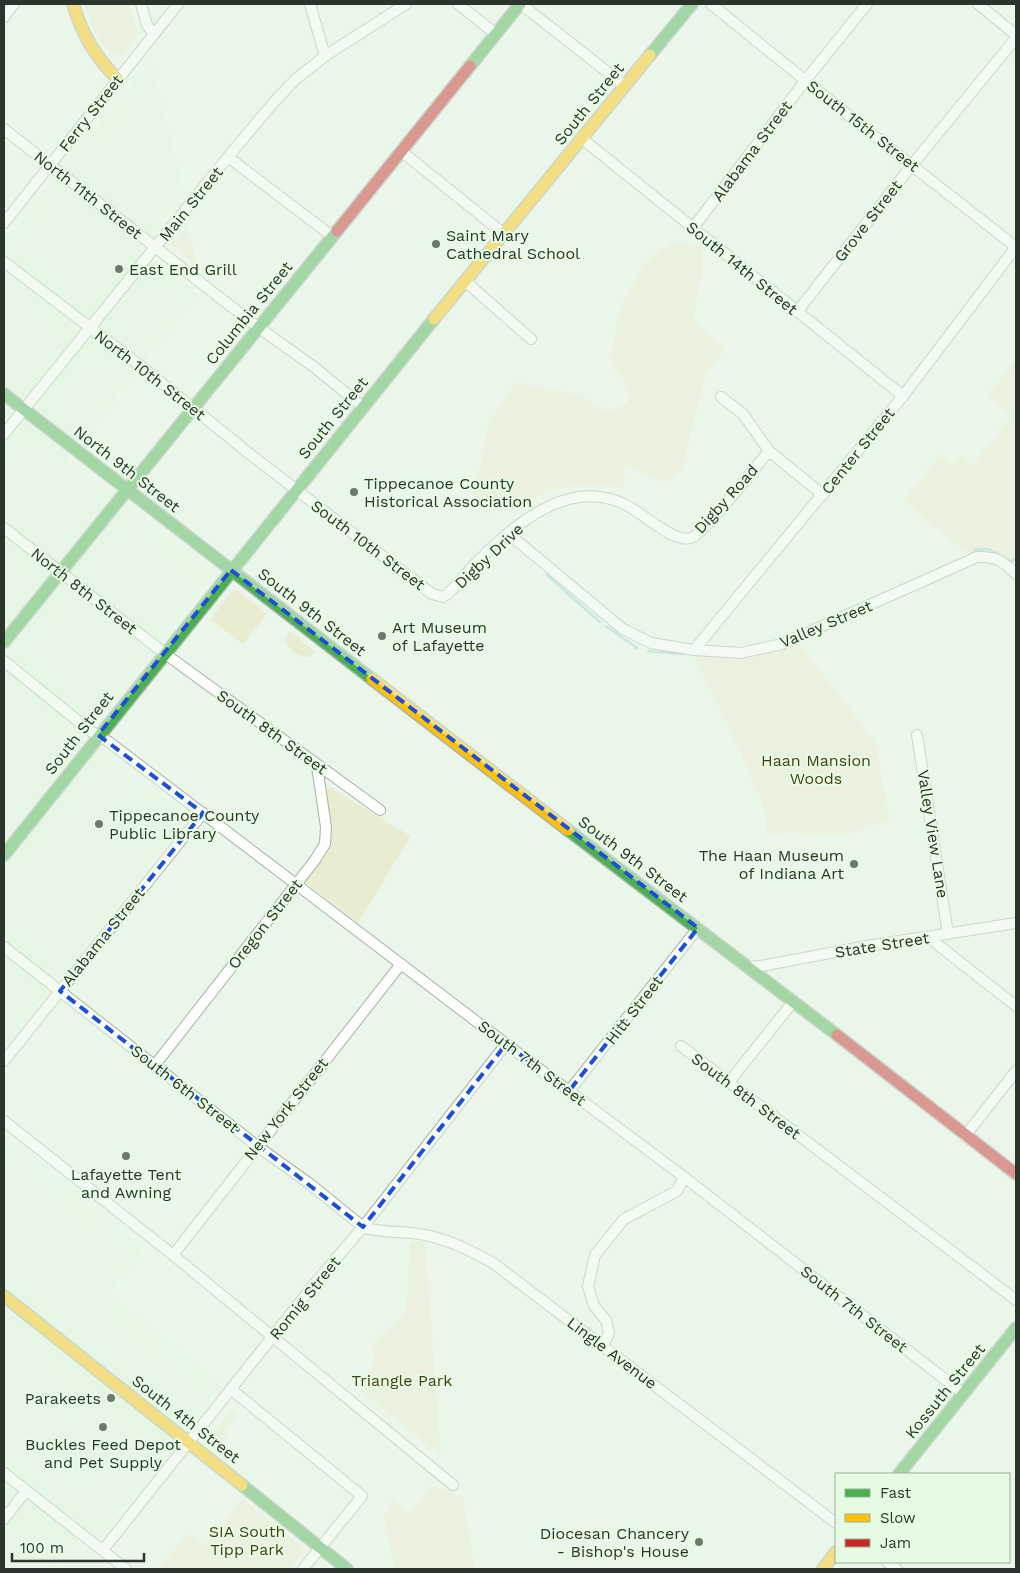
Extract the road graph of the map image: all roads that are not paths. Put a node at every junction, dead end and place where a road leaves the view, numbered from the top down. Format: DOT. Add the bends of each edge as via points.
graph roads {
  1 [pos="14,4"];
  2 [pos="73,4"];
  3 [pos="141,4"];
  4 [pos="178,4"];
  5 [pos="310,4"];
  6 [pos="406,4"];
  7 [pos="458,4"];
  8 [pos="520,4"];
  9 [pos="692,4"];
  10 [pos="710,4"];
  11 [pos="867,4"];
  12 [pos="978,4"];
  13 [pos="4,16"];
  14 [pos="154,34"];
  15 [pos="496,34"];
  16 [pos="1016,36"];
  17 [pos="325,56"];
  18 [pos="118,79"];
  19 [pos="805,80"];
  20 [pos="624,85"];
  21 [pos="4,128"];
  22 [pos="581,138"];
  23 [pos="401,151"];
  24 [pos="228,157"];
  25 [pos="50,165"];
  26 [pos="912,165"];
  27 [pos="4,223"];
  28 [pos="693,228"];
  29 [pos="504,234"];
  30 [pos="332,236"];
  31 [pos="1016,246"];
  32 [pos="156,248"];
  33 [pos="4,262"];
  34 [pos="465,281"];
  35 [pos="797,312"];
  36 [pos="258,326"];
  37 [pos="90,328"];
  38 [pos="531,339"];
  39 [pos="4,394"];
  40 [pos="903,396"];
  41 [pos="721,397"];
  42 [pos="363,407"];
  43 [pos="193,408"];
  44 [pos="24,409"];
  45 [pos="4,434"];
  46 [pos="769,451"];
  47 [pos="126,490"];
  48 [pos="296,490"];
  49 [pos="822,495"];
  50 [pos="591,496"];
  51 [pos="4,528"];
  52 [pos="509,534"];
  53 [pos="231,570"];
  54 [pos="60,572"];
  55 [pos="1016,574"];
  56 [pos="443,598"];
  57 [pos="4,642"];
  58 [pos="694,650"];
  59 [pos="164,653"];
  60 [pos="4,661"];
  61 [pos="98,735"];
  62 [pos="918,735"];
  63 [pos="317,766"];
  64 [pos="380,810"];
  65 [pos="203,813"];
  66 [pos="4,856"];
  67 [pos="296,884"];
  68 [pos="1016,922"];
  69 [pos="698,928"];
  70 [pos="948,934"];
  71 [pos="928,937"];
  72 [pos="4,946"];
  73 [pos="401,964"];
  74 [pos="749,967"];
  75 [pos="60,991"];
  76 [pos="793,1002"];
  77 [pos="1016,1006"];
  78 [pos="506,1044"];
  79 [pos="681,1046"];
  80 [pos="4,1061"];
  81 [pos="155,1065"];
  82 [pos="1016,1071"];
  83 [pos="729,1082"];
  84 [pos="569,1091"];
  85 [pos="4,1121"];
  86 [pos="965,1136"];
  87 [pos="256,1146"];
  88 [pos="1016,1174"];
  89 [pos="684,1177"];
  90 [pos="365,1228"];
  91 [pos="173,1255"];
  92 [pos="4,1296"];
  93 [pos="1016,1300"];
  94 [pos="1016,1328"];
  95 [pos="272,1337"];
  96 [pos="603,1345"];
  97 [pos="232,1390"];
  98 [pos="964,1394"];
  99 [pos="189,1442"];
  100 [pos="4,1473"];
  101 [pos="900,1473"];
  102 [pos="453,1485"];
  103 [pos="26,1491"];
  104 [pos="4,1519"];
  105 [pos="835,1522"];
  106 [pos="320,1548"];
  107 [pos="103,1550"];
  108 [pos="835,1553"];
  109 [pos="126,1569"];
  110 [pos="303,1569"];
  111 [pos="347,1569"];
  112 [pos="823,1569"];
  1 -- 13 [label="street"];
  2 -- 18 [label="main road" via="89,45"];
  3 -- 14 [label="street"];
  4 -- 14 [label="street, Ferry Street"];
  5 -- 17 [label="street"];
  6 -- 17 [label="street, Main Street"];
  7 -- 15 [label="street"];
  8 -- 15 [label="main road, Columbia Street"];
  8 -- 20 [label="street"];
  9 -- 20 [label="main road, South Street"];
  10 -- 19 [label="street, South 15th Street"];
  11 -- 19 [label="street, Alabama Street"];
  12 -- 16 [label="street"];
  14 -- 18 [label="street, Ferry Street"];
  15 -- 23 [label="main road, Columbia Street"];
  16 -- 26 [label="street, Grove Street"];
  17 -- 24 [label="street, Main Street" via="296,79"];
  18 -- 25 [label="street, Ferry Street"];
  19 -- 26 [label="street, South 15th Street"];
  19 -- 28 [label="street, Alabama Street"];
  20 -- 22 [label="main road, South Street"];
  21 -- 25 [label="street, North 11th Street"];
  22 -- 28 [label="street, South 14th Street"];
  22 -- 29 [label="main road, South Street"];
  23 -- 29 [label="street"];
  23 -- 30 [label="main road, Columbia Street"];
  24 -- 30 [label="street"];
  24 -- 32 [label="street, Main Street"];
  25 -- 27 [label="street, Ferry Street"];
  25 -- 32 [label="street, North 11th Street"];
  26 -- 31 [label="street, South 15th Street"];
  26 -- 35 [label="street, Grove Street"];
  28 -- 35 [label="street, South 14th Street"];
  29 -- 34 [label="main road, South Street"];
  30 -- 36 [label="main road, Columbia Street"];
  31 -- 40 [label="street, Center Street"];
  32 -- 36 [label="street, North 11th Street"];
  32 -- 37 [label="street, Main Street"];
  33 -- 37 [label="street, North 10th Street"];
  34 -- 38 [label="street"];
  34 -- 42 [label="main road, South Street"];
  35 -- 40 [label="street, South 14th Street"];
  36 -- 42 [label="street, North 11th Street"];
  36 -- 43 [label="main road, Columbia Street"];
  37 -- 43 [label="street, North 10th Street"];
  37 -- 44 [label="street, Main Street"];
  39 -- 44 [label="main road, North 9th Street"];
  40 -- 49 [label="street, Center Street"];
  41 -- 46 [label="street" via="743,414"];
  42 -- 48 [label="main road, South Street"];
  43 -- 47 [label="main road, Columbia Street"];
  43 -- 48 [label="street, North 10th Street"];
  44 -- 45 [label="street, Main Street"];
  44 -- 47 [label="main road, North 9th Street"];
  46 -- 49 [label="street, Digby Road"];
  46 -- 50 [label="street, Digby Road" via="701,532 691,538 674,536 629,506"];
  47 -- 53 [label="main road, North 9th Street"];
  47 -- 54 [label="main road, Columbia Street"];
  48 -- 53 [label="main road, South Street"];
  48 -- 56 [label="street, South 10th Street" via="432,594"];
  49 -- 58 [label="street, Center Street"];
  50 -- 52 [label="street, Digby Drive" via="572,498 538,512"];
  51 -- 54 [label="street, North 8th Street"];
  52 -- 56 [label="street, Digby Drive"];
  52 -- 58 [label="street, Valley Street" via="623,629 651,643"];
  53 -- 59 [label="main road, South Street"];
  53 -- 69 [label="main road, South 9th Street"];
  54 -- 57 [label="main road, Columbia Street"];
  54 -- 59 [label="street, North 8th Street"];
  55 -- 58 [label="street, Valley Street" via="1001,560 977,558 782,644 741,653"];
  59 -- 61 [label="main road, South Street"];
  59 -- 63 [label="street, South 8th Street"];
  60 -- 61 [label="street, South 7th Street"];
  61 -- 65 [label="street, South 7th Street"];
  61 -- 66 [label="main road, South Street"];
  62 -- 70 [label="street, Valley View Lane"];
  63 -- 64 [label="street, South 8th Street"];
  63 -- 67 [label="street, Oregon Street" via="326,827 325,844"];
  65 -- 67 [label="street, South 7th Street"];
  65 -- 75 [label="street, Alabama Street"];
  67 -- 73 [label="street, South 7th Street"];
  67 -- 81 [label="street, Oregon Street"];
  68 -- 70 [label="street, State Street"];
  69 -- 74 [label="main road, South 9th Street"];
  69 -- 84 [label="street, Hitt Street"];
  70 -- 71 [label="street, State Street"];
  71 -- 74 [label="street, State Street"];
  71 -- 77 [label="street"];
  72 -- 75 [label="street, South 6th Street"];
  73 -- 78 [label="street, South 7th Street"];
  73 -- 87 [label="street, New York Street"];
  74 -- 76 [label="main road, South 9th Street"];
  75 -- 80 [label="street, Alabama Street"];
  75 -- 81 [label="street, South 6th Street"];
  76 -- 83 [label="street"];
  76 -- 86 [label="main road, South 9th Street"];
  78 -- 84 [label="street, South 7th Street"];
  78 -- 90 [label="street, Romig Street"];
  79 -- 83 [label="street, South 8th Street"];
  81 -- 87 [label="street, South 6th Street"];
  82 -- 86 [label="street"];
  83 -- 93 [label="street, South 8th Street"];
  84 -- 89 [label="street, South 7th Street"];
  85 -- 91 [label="street"];
  86 -- 88 [label="main road, South 9th Street"];
  87 -- 90 [label="street, South 6th Street"];
  87 -- 91 [label="street, New York Street"];
  89 -- 96 [label="street" via="677,1191 624,1220 595,1255 588,1286 594,1306 606,1320 609,1333"];
  89 -- 98 [label="street, South 7th Street"];
  90 -- 95 [label="street, Romig Street"];
  90 -- 96 [label="street, Lingle Avenue" via="424,1234 454,1243 493,1263"];
  91 -- 95 [label="street"];
  92 -- 99 [label="main road, South 4th Street"];
  94 -- 98 [label="main road, Kossuth Street"];
  95 -- 97 [label="street, Romig Street"];
  95 -- 102 [label="street"];
  96 -- 105 [label="street, Lingle Avenue"];
  97 -- 99 [label="street, Romig Street"];
  97 -- 106 [label="street" via="362,1496"];
  98 -- 101 [label="main road, Kossuth Street"];
  99 -- 106 [label="main road, South 4th Street"];
  99 -- 107 [label="street, Romig Street"];
  100 -- 103 [label="street"];
  103 -- 104 [label="street"];
  103 -- 107 [label="street"];
  106 -- 110 [label="street"];
  106 -- 111 [label="main road, South 4th Street"];
  107 -- 109 [label="street"];
  108 -- 112 [label="main road"];
}
